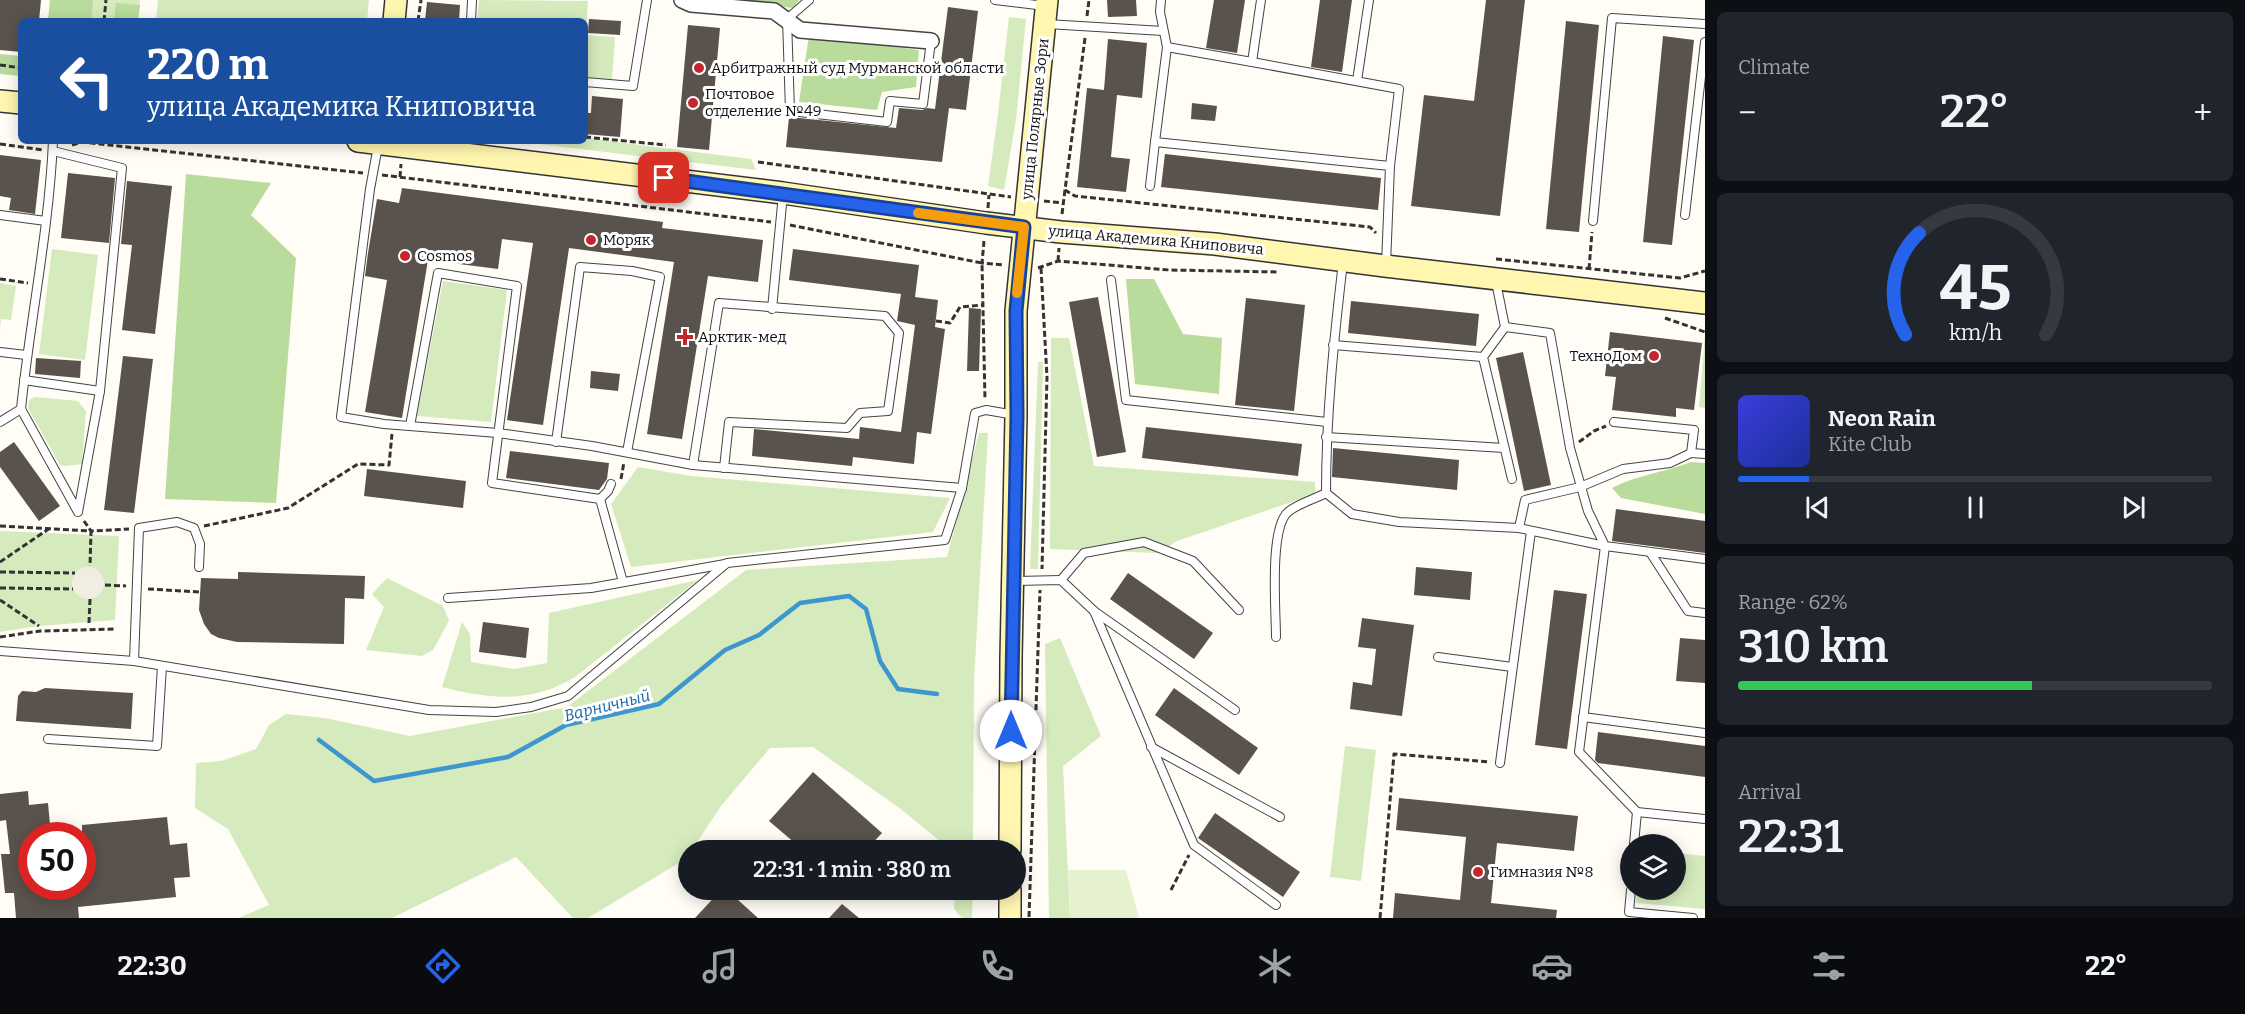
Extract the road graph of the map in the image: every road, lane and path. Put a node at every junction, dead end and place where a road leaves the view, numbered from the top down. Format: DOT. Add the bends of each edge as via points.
graph roads {
  1 [pos="106,0"];
  2 [pos="396,0"];
  3 [pos="421,0"];
  4 [pos="472,0"];
  5 [pos="647,0"];
  6 [pos="682,0"];
  7 [pos="809,0"];
  8 [pos="996,0"];
  9 [pos="1089,0"];
  10 [pos="1161,0"];
  11 [pos="1261,0"];
  12 [pos="1369,0"];
  13 [pos="1046,10"];
  14 [pos="104,18"];
  15 [pos="394,18"];
  16 [pos="418,18"];
  17 [pos="471,18"];
  18 [pos="787,19"];
  19 [pos="1705,24"];
  20 [pos="1086,25"];
  21 [pos="1163,30"];
  22 [pos="931,41"];
  23 [pos="1705,42"];
  24 [pos="1167,47"];
  25 [pos="1252,62"];
  26 [pos="0,65"];
  27 [pos="18,68"];
  28 [pos="1357,81"];
  29 [pos="588,82"];
  30 [pos="0,101"];
  31 [pos="18,103"];
  32 [pos="588,137"];
  33 [pos="1155,142"];
  34 [pos="53,144"];
  35 [pos="100,144"];
  36 [pos="372,144"];
  37 [pos="388,144"];
  38 [pos="666,145"];
  39 [pos="53,151"];
  40 [pos="758,162"];
  41 [pos="1390,166"];
  42 [pos="373,174"];
  43 [pos="1150,186"];
  44 [pos="1065,190"];
  45 [pos="783,193"];
  46 [pos="989,195"];
  47 [pos="1063,203"];
  48 [pos="0,215"];
  49 [pos="1684,215"];
  50 [pos="46,221"];
  51 [pos="1593,221"];
  52 [pos="781,223"];
  53 [pos="1024,227"];
  54 [pos="1387,242"];
  55 [pos="1343,260"];
  56 [pos="1386,266"];
  57 [pos="1041,268"];
  58 [pos="1495,269"];
  59 [pos="1589,269"];
  60 [pos="1705,271"];
  61 [pos="1287,272"];
  62 [pos="0,279"];
  63 [pos="1111,280"];
  64 [pos="37,285"];
  65 [pos="1705,303"];
  66 [pos="983,305"];
  67 [pos="771,309"];
  68 [pos="936,321"];
  69 [pos="1505,327"];
  70 [pos="1333,345"];
  71 [pos="0,352"];
  72 [pos="26,355"];
  73 [pos="1484,357"];
  74 [pos="24,380"];
  75 [pos="100,391"];
  76 [pos="21,410"];
  77 [pos="986,410"];
  78 [pos="1017,416"];
  79 [pos="0,422"];
  80 [pos="1327,422"];
  81 [pos="1614,422"];
  82 [pos="393,424"];
  83 [pos="410,426"];
  84 [pos="1593,431"];
  85 [pos="498,433"];
  86 [pos="1326,437"];
  87 [pos="556,442"];
  88 [pos="1504,448"];
  89 [pos="1570,448"];
  90 [pos="627,452"];
  91 [pos="1691,453"];
  92 [pos="1705,454"];
  93 [pos="693,465"];
  94 [pos="724,468"];
  95 [pos="1512,479"];
  96 [pos="611,484"];
  97 [pos="1580,487"];
  98 [pos="962,488"];
  99 [pos="1326,493"];
  100 [pos="600,499"];
  101 [pos="78,512"];
  102 [pos="0,526"];
  103 [pos="50,528"];
  104 [pos="139,528"];
  105 [pos="194,528"];
  106 [pos="1519,528"];
  107 [pos="91,531"];
  108 [pos="1531,531"];
  109 [pos="1605,546"];
  110 [pos="1650,552"];
  111 [pos="1705,559"];
  112 [pos="0,562"];
  113 [pos="727,563"];
  114 [pos="90,566"];
  115 [pos="199,567"];
  116 [pos="0,572"];
  117 [pos="75,573"];
  118 [pos="1061,580"];
  119 [pos="1014,581"];
  120 [pos="623,582"];
  121 [pos="105,585"];
  122 [pos="116,585"];
  123 [pos="0,588"];
  124 [pos="73,589"];
  125 [pos="152,590"];
  126 [pos="200,592"];
  127 [pos="448,598"];
  128 [pos="90,599"];
  129 [pos="0,600"];
  130 [pos="1239,610"];
  131 [pos="1094,611"];
  132 [pos="1705,613"];
  133 [pos="89,622"];
  134 [pos="39,626"];
  135 [pos="115,630"];
  136 [pos="0,637"];
  137 [pos="1276,638"];
  138 [pos="0,651"];
  139 [pos="1438,657"];
  140 [pos="135,661"];
  141 [pos="162,666"];
  142 [pos="1512,667"];
  143 [pos="1235,710"];
  144 [pos="1583,717"];
  145 [pos="1705,733"];
  146 [pos="48,739"];
  147 [pos="1151,747"];
  148 [pos="1500,763"];
  149 [pos="1637,812"];
  150 [pos="1280,817"];
  151 [pos="1705,819"];
  152 [pos="1635,834"];
  153 [pos="1010,840"];
  154 [pos="1194,845"];
  155 [pos="1171,890"];
  156 [pos="1010,900"];
  157 [pos="1630,900"];
  158 [pos="1276,905"];
  159 [pos="1010,918"];
  160 [pos="1380,918"];
  161 [pos="1693,918"];
  1 -- 14 [label="path"];
  2 -- 15 [label="main road"];
  3 -- 16 [label="path"];
  4 -- 17 [label="lane"];
  5 -- 29 [label="lane" via="633,86"];
  6 -- 18 [label="street" via="774,11"];
  7 -- 18 [label="lane"];
  8 -- 13 [label="lane"];
  9 -- 20 [label="path"];
  10 -- 21 [label="lane"];
  11 -- 25 [label="lane"];
  12 -- 28 [label="lane"];
  13 -- 20 [label="lane"];
  13 -- 53 [label="main road, улица Полярные Зори"];
  18 -- 22 [label="street" via="801,30"];
  18 -- 22 [label="lane" via="790,111 887,122 890,101 922,105"];
  19 -- 51 [label="lane" via="1612,18"];
  20 -- 21 [label="lane"];
  20 -- 44 [label="path"];
  21 -- 24 [label="lane"];
  23 -- 49 [label="lane"];
  24 -- 25 [label="lane"];
  24 -- 33 [label="lane"];
  25 -- 28 [label="lane"];
  26 -- 27 [label="path"];
  28 -- 41 [label="lane" via="1399,89"];
  30 -- 31 [label="main road"];
  32 -- 38 [label="path"];
  33 -- 41 [label="lane"];
  33 -- 43 [label="lane"];
  34 -- 39 [label="lane"];
  35 -- 42 [label="path"];
  36 -- 42 [label="lane"];
  37 -- 45 [label="main road, улица Академика Книповича"];
  39 -- 50 [label="lane"];
  39 -- 75 [label="lane" via="122,168"];
  40 -- 46 [label="path"];
  41 -- 54 [label="lane"];
  42 -- 52 [label="path"];
  42 -- 82 [label="lane" via="341,417"];
  44 -- 47 [label="path"];
  44 -- 54 [label="path" via="1075,196 1370,227"];
  45 -- 52 [label="lane"];
  45 -- 53 [label="main road, улица Академика Книповича"];
  48 -- 50 [label="lane"];
  50 -- 64 [label="lane"];
  51 -- 59 [label="path"];
  52 -- 66 [label="path" via="982,263"];
  52 -- 67 [label="lane"];
  53 -- 55 [label="main road, улица Академика Книповича"];
  53 -- 78 [label="main road, улица Полярные Зори" via="1016,311"];
  54 -- 56 [label="lane"];
  55 -- 56 [label="main road, улица Академика Книповича"];
  55 -- 70 [label="lane"];
  56 -- 58 [label="main road, улица Академика Книповича"];
  57 -- 61 [label="path" via="1058,261 1170,270"];
  58 -- 59 [label="path"];
  58 -- 65 [label="main road, улица Академика Книповича"];
  58 -- 69 [label="lane"];
  59 -- 60 [label="path" via="1680,278"];
  62 -- 64 [label="path"];
  63 -- 80 [label="lane" via="1126,400"];
  64 -- 72 [label="lane"];
  66 -- 68 [label="path" via="960,307 950,323"];
  66 -- 77 [label="path"];
  67 -- 93 [label="lane" via="719,303"];
  67 -- 94 [label="lane" via="885,316 899,333 888,411 860,413 848,428 729,422"];
  69 -- 73 [label="lane"];
  69 -- 89 [label="lane" via="1550,333"];
  70 -- 73 [label="lane"];
  70 -- 80 [label="lane"];
  71 -- 72 [label="lane"];
  72 -- 74 [label="lane"];
  73 -- 88 [label="lane"];
  74 -- 75 [label="lane"];
  74 -- 76 [label="lane"];
  75 -- 101 [label="lane"];
  76 -- 79 [label="lane"];
  76 -- 101 [label="lane"];
  77 -- 78 [label="lane"];
  77 -- 98 [label="lane" via="975,413"];
  78 -- 119 [label="main road, улица Полярные Зори"];
  80 -- 86 [label="lane"];
  81 -- 91 [label="lane" via="1694,430"];
  82 -- 83 [label="lane"];
  82 -- 105 [label="path" via="389,465 358,464 288,508"];
  83 -- 85 [label="lane"];
  83 -- 85 [label="lane" via="438,273 517,286"];
  84 -- 89 [label="path"];
  85 -- 87 [label="lane"];
  85 -- 100 [label="lane" via="492,483"];
  86 -- 88 [label="lane"];
  86 -- 99 [label="lane"];
  87 -- 90 [label="lane"];
  87 -- 90 [label="lane" via="580,267 632,271 660,277"];
  88 -- 95 [label="lane"];
  89 -- 97 [label="lane"];
  90 -- 93 [label="lane"];
  91 -- 92 [label="lane"];
  91 -- 97 [label="lane" via="1670,463 1623,469"];
  93 -- 94 [label="lane"];
  94 -- 98 [label="lane"];
  96 -- 100 [label="lane"];
  97 -- 106 [label="lane" via="1525,500"];
  97 -- 109 [label="lane"];
  98 -- 113 [label="lane" via="945,540"];
  99 -- 106 [label="lane" via="1352,514 1399,522"];
  99 -- 137 [label="lane" via="1287,512 1280,525 1276,547"];
  100 -- 120 [label="lane"];
  101 -- 107 [label="path"];
  102 -- 103 [label="path"];
  103 -- 107 [label="path"];
  103 -- 112 [label="path"];
  104 -- 105 [label="lane" via="177,522"];
  104 -- 107 [label="path"];
  104 -- 140 [label="lane"];
  105 -- 115 [label="lane" via="200,544"];
  106 -- 108 [label="lane"];
  107 -- 114 [label="path"];
  108 -- 109 [label="lane"];
  108 -- 142 [label="lane"];
  109 -- 110 [label="lane"];
  109 -- 144 [label="lane"];
  110 -- 111 [label="lane"];
  110 -- 132 [label="lane" via="1688,611"];
  113 -- 120 [label="lane"];
  113 -- 141 [label="lane" via="568,696 531,707 496,712 429,710"];
  116 -- 117 [label="path"];
  118 -- 119 [label="lane"];
  118 -- 130 [label="lane" via="1084,553 1144,542 1194,561"];
  118 -- 131 [label="lane"];
  119 -- 153 [label="main road, улица Полярные Зори"];
  120 -- 127 [label="lane" via="591,588"];
  121 -- 122 [label="path"];
  123 -- 124 [label="path"];
  125 -- 126 [label="path"];
  128 -- 133 [label="path"];
  129 -- 134 [label="path"];
  131 -- 143 [label="lane"];
  131 -- 147 [label="lane"];
  135 -- 136 [label="path" via="40,631"];
  138 -- 140 [label="lane"];
  139 -- 142 [label="lane"];
  140 -- 141 [label="lane"];
  141 -- 146 [label="lane" via="157,746"];
  142 -- 148 [label="lane"];
  144 -- 145 [label="lane"];
  144 -- 149 [label="lane" via="1579,752"];
  147 -- 150 [label="lane"];
  147 -- 154 [label="lane"];
  148 -- 160 [label="path" via="1394,754"];
  149 -- 151 [label="lane"];
  149 -- 152 [label="lane"];
  154 -- 155 [label="path"];
  154 -- 158 [label="lane"];
  156 -- 159 [label="main road"];
  157 -- 161 [label="lane" via="1629,912"];
}
